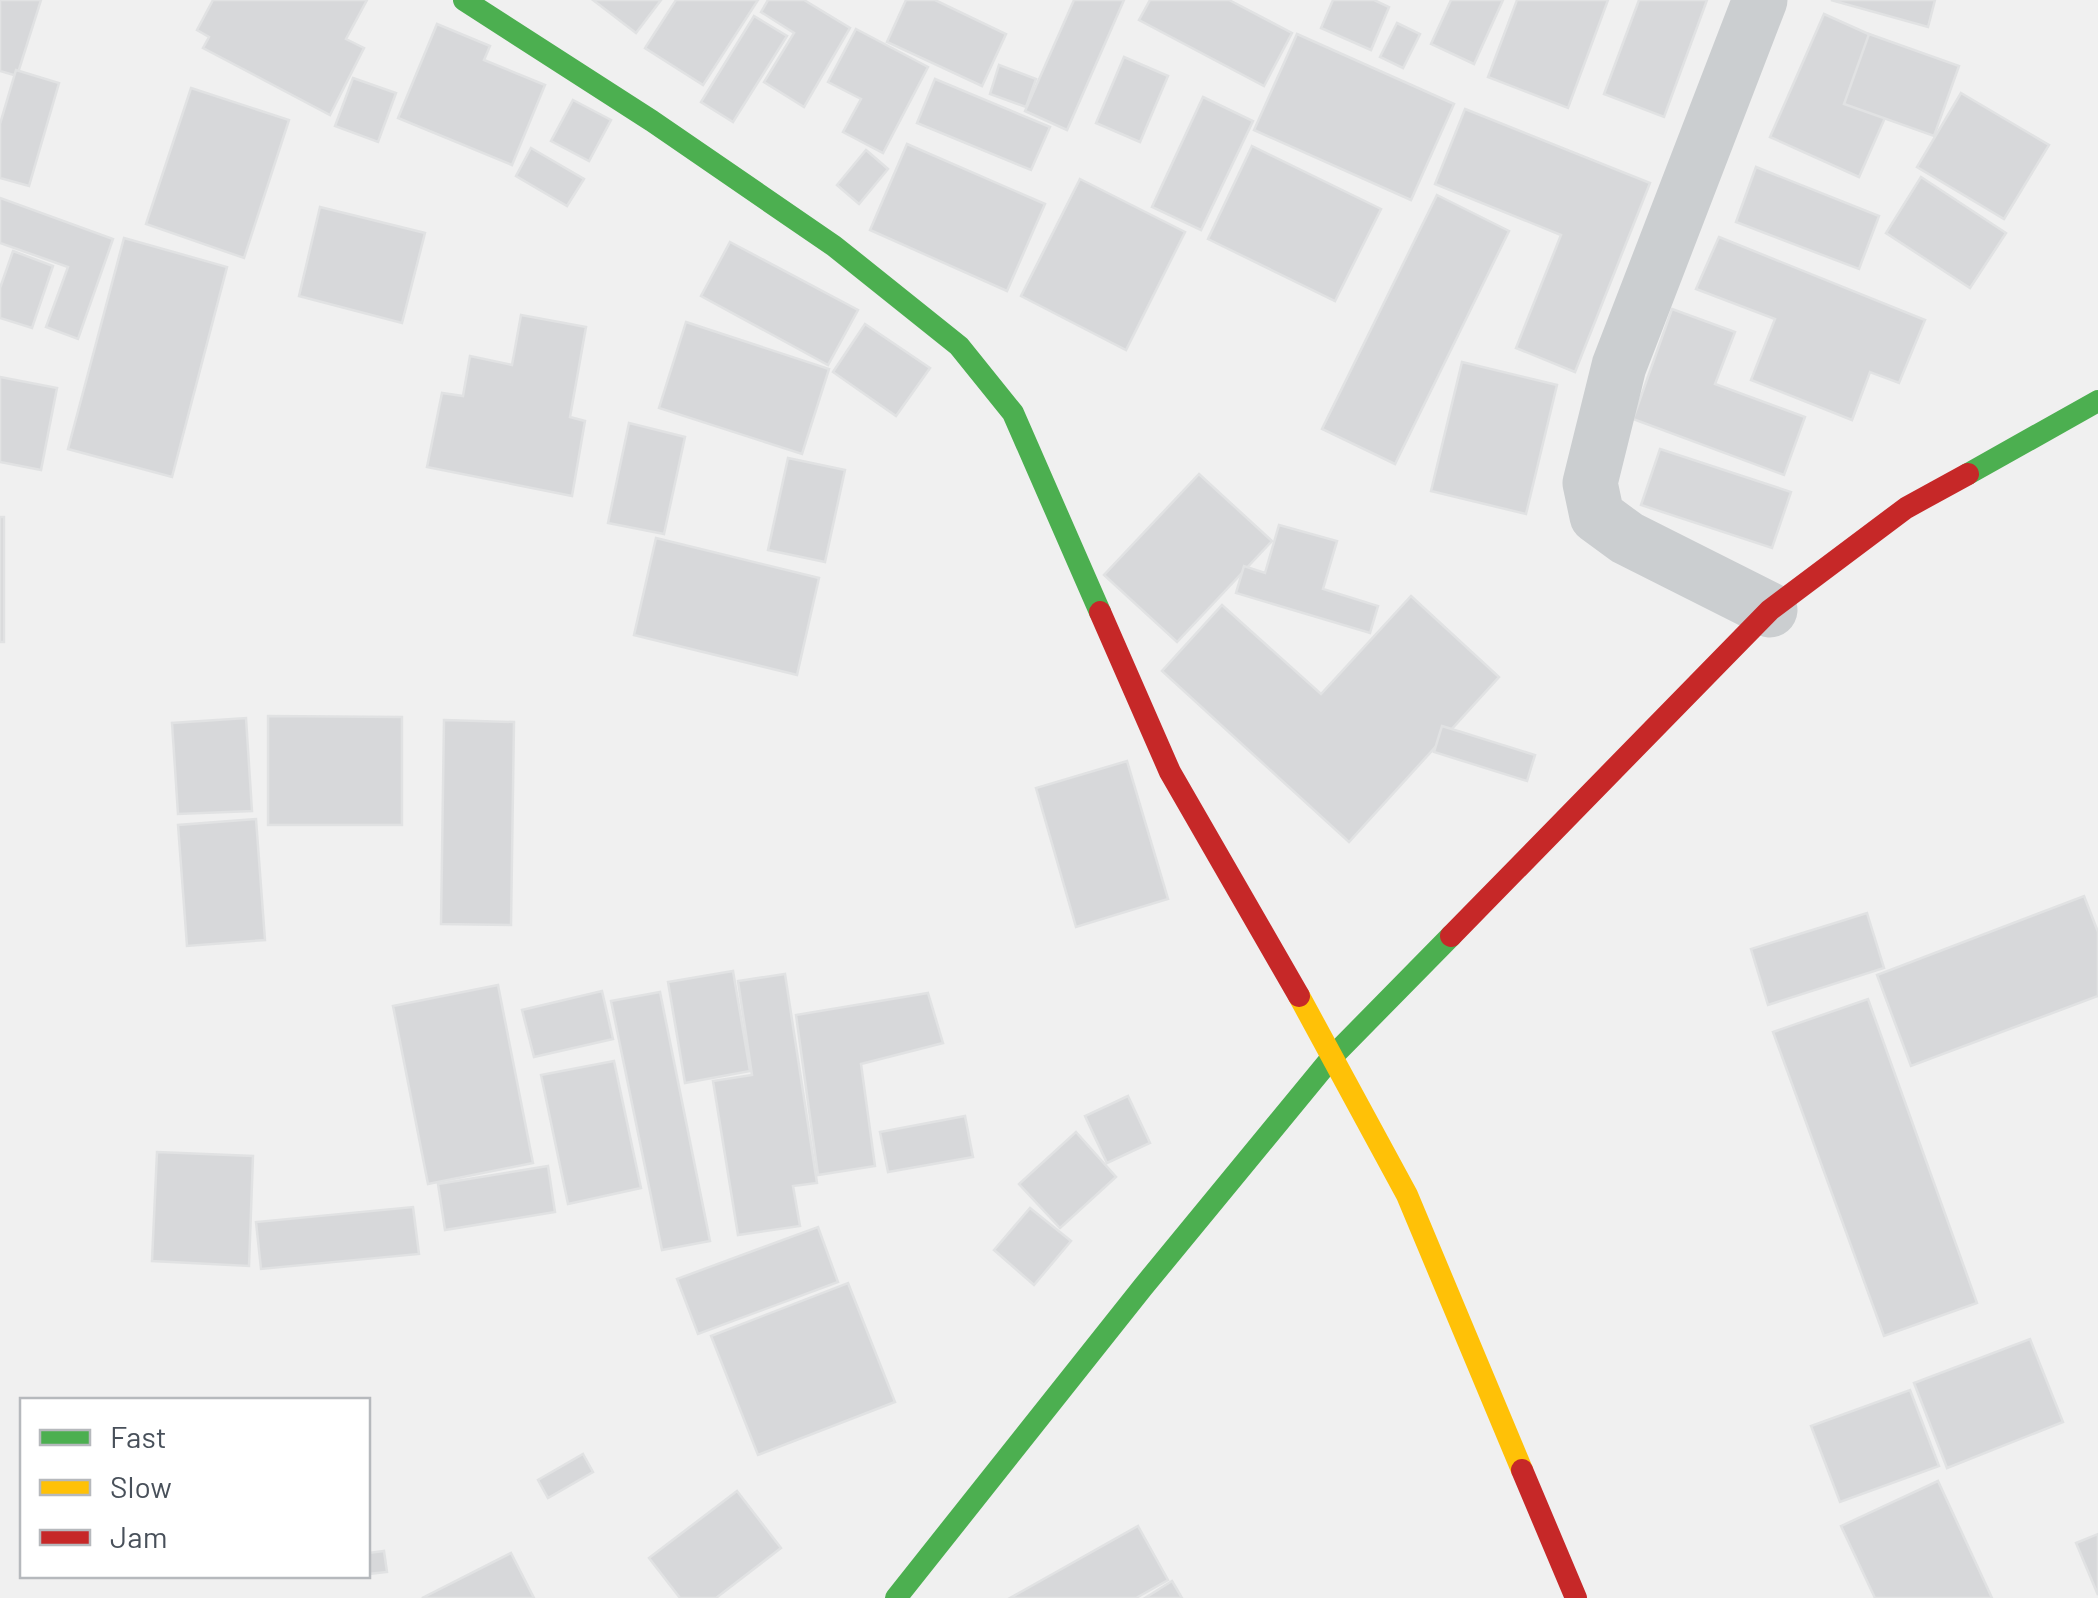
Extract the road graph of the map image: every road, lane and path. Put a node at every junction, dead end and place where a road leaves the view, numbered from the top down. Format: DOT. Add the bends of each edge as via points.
graph roads {
  1 [pos="464,0"];
  2 [pos="1760,0"];
  3 [pos="2098,401"];
  4 [pos="1770,610"];
  5 [pos="1333,1056"];
  6 [pos="896,1598"];
  7 [pos="1576,1598"];
  1 -- 5 [label="street" via="834,246 959,346 1013,413 1170,772"];
  2 -- 4 [label="street" via="1619,366 1590,483 1598,516 1628,538"];
  3 -- 4 [label="street" via="1906,508"];
  4 -- 5 [label="street"];
  5 -- 6 [label="street"];
  5 -- 7 [label="street" via="1407,1196"];
}
